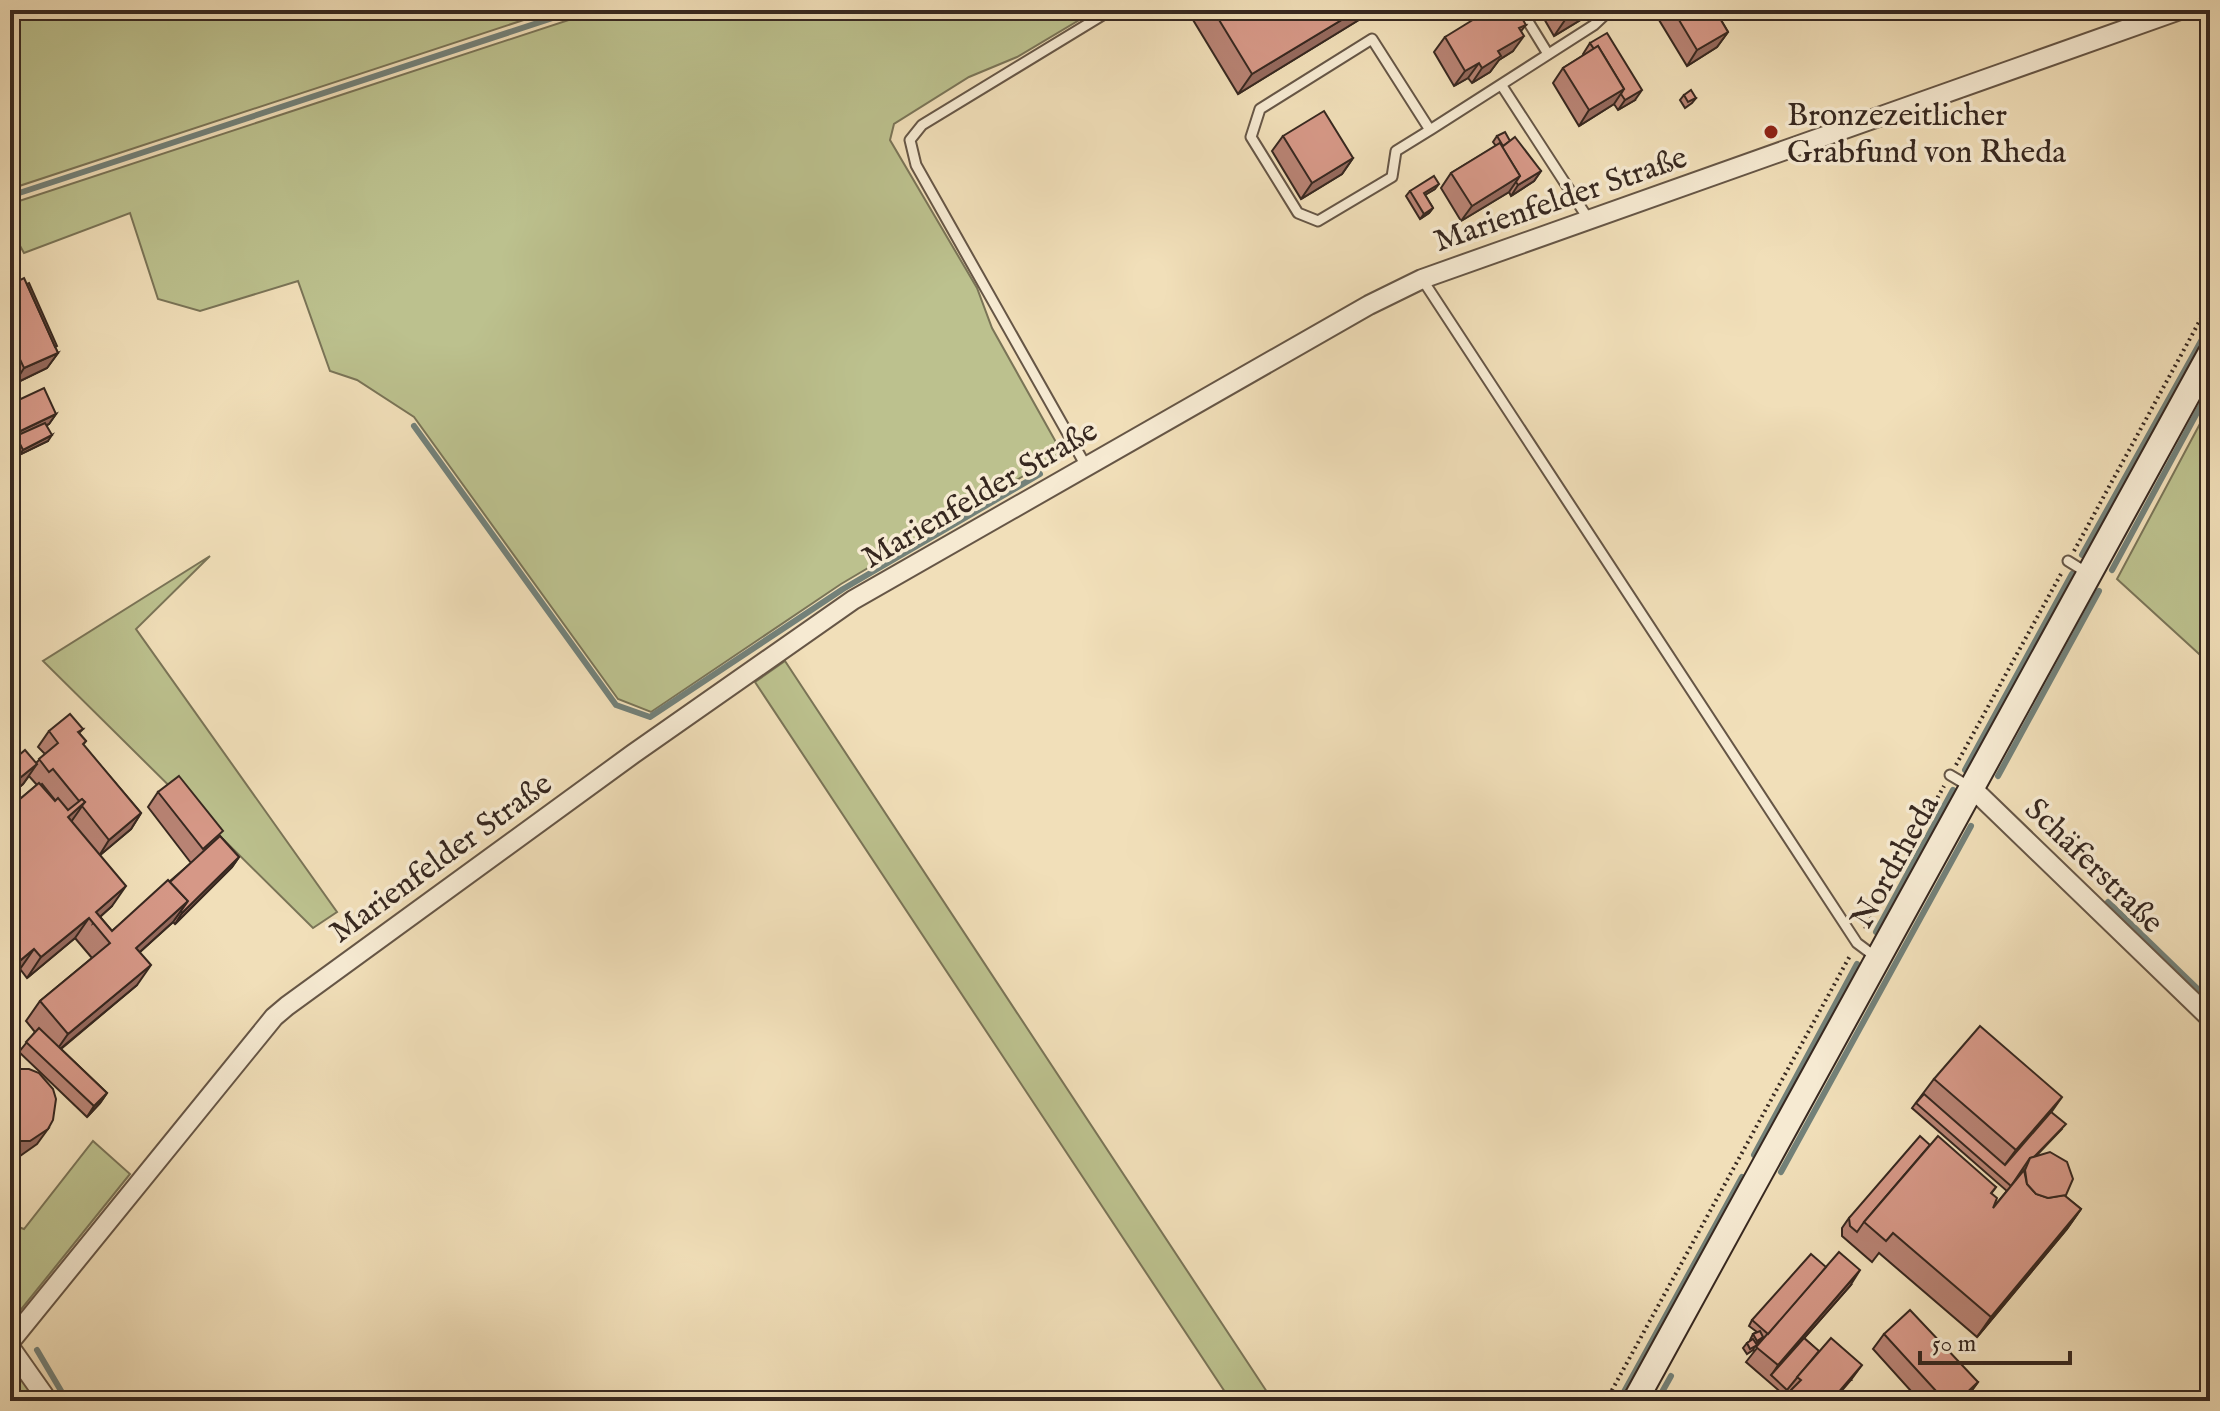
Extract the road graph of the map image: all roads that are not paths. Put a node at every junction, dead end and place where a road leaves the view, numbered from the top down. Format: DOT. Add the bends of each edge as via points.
graph roads {
  1 [pos="1111,10"];
  2 [pos="1521,10"];
  3 [pos="1610,10"];
  4 [pos="2180,10"];
  5 [pos="1548,54"];
  6 [pos="1502,86"];
  7 [pos="1430,130"];
  8 [pos="1589,220"];
  9 [pos="1422,279"];
  10 [pos="2210,354"];
  11 [pos="1086,466"];
  12 [pos="2068,561"];
  13 [pos="2089,574"];
  14 [pos="1950,775"];
  15 [pos="1972,788"];
  16 [pos="1867,950"];
  17 [pos="2210,1018"];
  18 [pos="10,1345"];
  19 [pos="48,1401"];
  20 [pos="1635,1401"];
  1 -- 11 [label="lane" via="922,125 910,140 916,165"];
  2 -- 5 [label="lane"];
  3 -- 5 [label="lane"];
  4 -- 8 [label="street, Marienfelder Straße"];
  5 -- 6 [label="lane"];
  6 -- 7 [label="lane"];
  6 -- 8 [label="lane"];
  7 -- 7 [label="lane" via="1372,39 1260,109 1251,137 1298,213 1318,221 1392,177 1396,151"];
  8 -- 9 [label="street, Marienfelder Straße"];
  9 -- 11 [label="street, Marienfelder Straße"];
  9 -- 16 [label="lane"];
  10 -- 13 [label="main road, Nordrheda"];
  11 -- 18 [label="street, Marienfelder Straße" via="853,600 274,1017"];
  12 -- 13 [label="lane"];
  13 -- 15 [label="main road, Nordrheda"];
  14 -- 15 [label="lane"];
  15 -- 16 [label="main road, Nordrheda"];
  15 -- 17 [label="street, Schäferstraße"];
  16 -- 20 [label="main road, Nordrheda"];
  18 -- 19 [label="street"];
}
